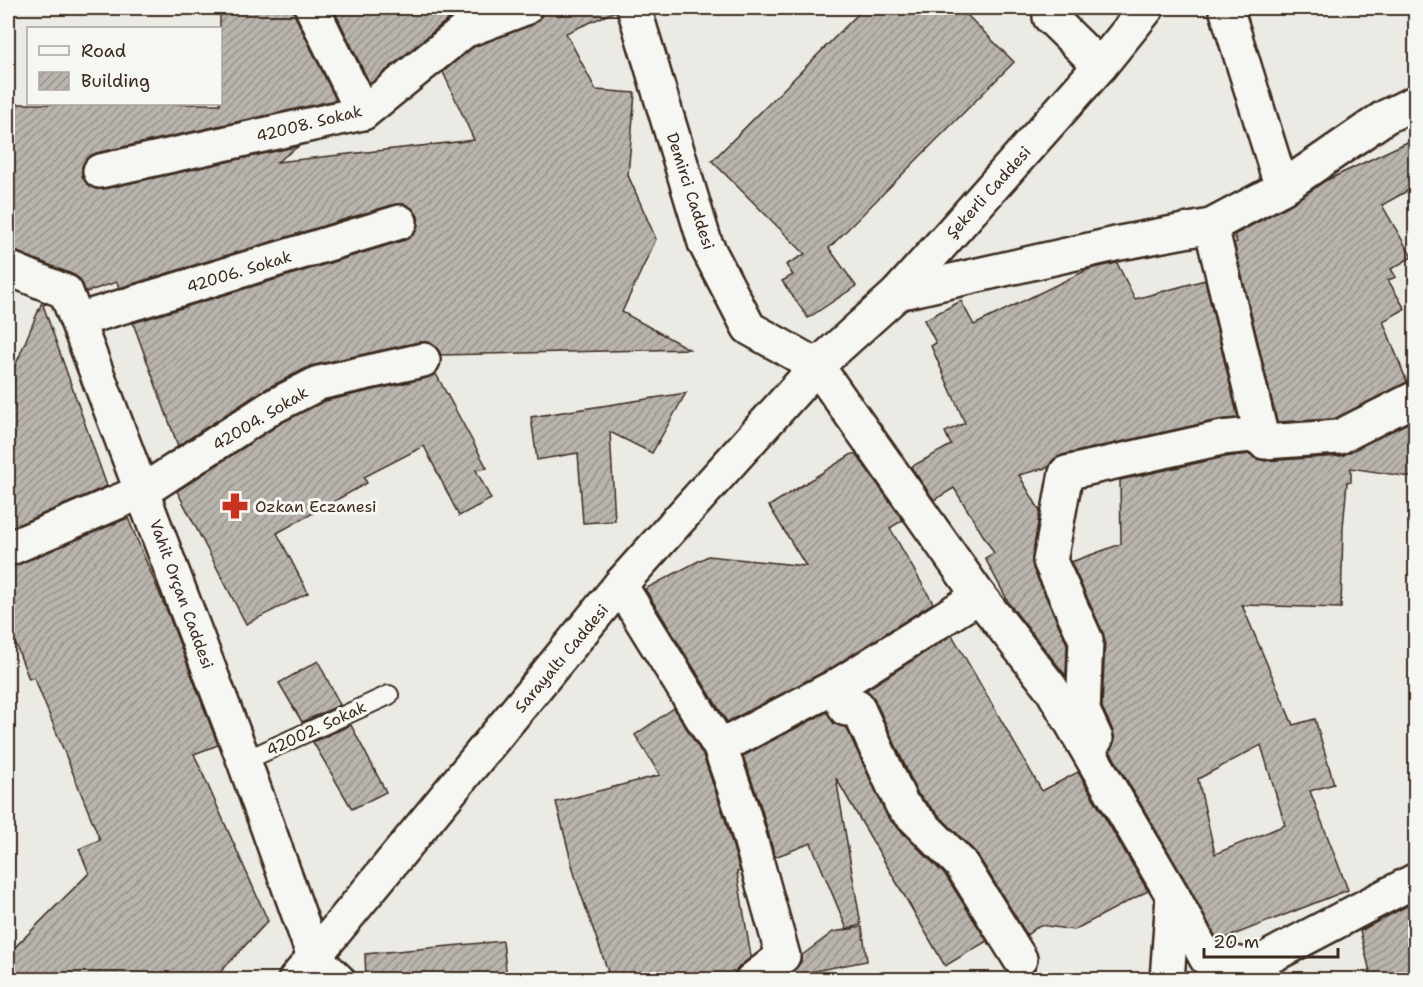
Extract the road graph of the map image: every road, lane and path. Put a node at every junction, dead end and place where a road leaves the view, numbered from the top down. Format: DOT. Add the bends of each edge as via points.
graph roads {
  1 [pos="312,8"];
  2 [pos="525,8"];
  3 [pos="634,8"];
  4 [pos="1058,8"];
  5 [pos="1147,8"];
  6 [pos="1226,8"];
  7 [pos="1100,66"];
  8 [pos="1416,102"];
  9 [pos="363,113"];
  10 [pos="100,171"];
  11 [pos="1282,188"];
  12 [pos="400,222"];
  13 [pos="1211,226"];
  14 [pos="8,268"];
  15 [pos="898,292"];
  16 [pos="78,320"];
  17 [pos="423,360"];
  18 [pos="817,366"];
  19 [pos="1416,398"];
  20 [pos="1261,434"];
  21 [pos="143,491"];
  22 [pos="8,549"];
  23 [pos="620,585"];
  24 [pos="979,596"];
  25 [pos="842,683"];
  26 [pos="389,694"];
  27 [pos="720,747"];
  28 [pos="244,761"];
  29 [pos="1416,880"];
  30 [pos="1173,896"];
  31 [pos="1020,959"];
  32 [pos="304,968"];
  33 [pos="1256,973"];
  34 [pos="338,980"];
  35 [pos="752,980"];
  36 [pos="1167,980"];
  1 -- 9 [label="street"];
  2 -- 9 [label="street, 42008. Sokak" via="464,31"];
  3 -- 18 [label="street, Demirci Caddesi" via="710,253 749,328"];
  4 -- 7 [label="street" via="1050,17"];
  5 -- 7 [label="street, Şekerli Caddesi"];
  6 -- 11 [label="street"];
  7 -- 15 [label="street, Şekerli Caddesi"];
  8 -- 11 [label="street" via="1385,117"];
  9 -- 10 [label="street, 42008. Sokak"];
  11 -- 13 [label="street"];
  12 -- 16 [label="street, 42006. Sokak"];
  13 -- 15 [label="street"];
  13 -- 20 [label="street"];
  14 -- 16 [label="street, Vahit Orçan Caddesi" via="66,292"];
  15 -- 18 [label="street, Şekerli Caddesi"];
  16 -- 21 [label="street, Vahit Orçan Caddesi"];
  17 -- 21 [label="street, 42004. Sokak" via="319,383 272,407"];
  18 -- 23 [label="street, Sarayaltı Caddesi"];
  18 -- 24 [label="street"];
  19 -- 20 [label="street" via="1339,437 1264,442"];
  20 -- 30 [label="street" via="1222,438 1066,473 1050,561 1086,640 1083,711"];
  21 -- 22 [label="street, 42004. Sokak"];
  21 -- 28 [label="street, Vahit Orçan Caddesi"];
  23 -- 27 [label="street"];
  23 -- 32 [label="street, Sarayaltı Caddesi"];
  24 -- 25 [label="street"];
  24 -- 30 [label="street" via="1051,688"];
  25 -- 27 [label="street"];
  25 -- 31 [label="street" via="837,691 846,709 856,706 902,805 961,864"];
  26 -- 28 [label="lane, 42002. Sokak"];
  27 -- 35 [label="street" via="783,956"];
  28 -- 32 [label="street, Vahit Orçan Caddesi"];
  29 -- 33 [label="street"];
  30 -- 33 [label="street" via="1206,958"];
  30 -- 36 [label="street"];
  32 -- 34 [label="street"];
}
